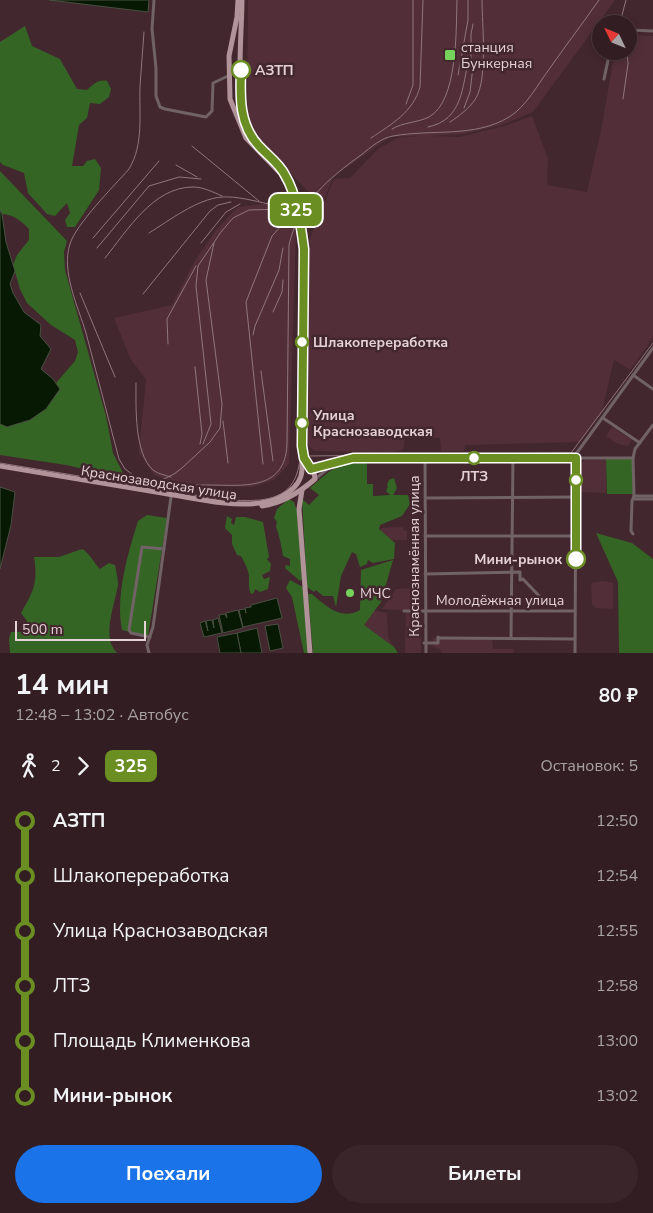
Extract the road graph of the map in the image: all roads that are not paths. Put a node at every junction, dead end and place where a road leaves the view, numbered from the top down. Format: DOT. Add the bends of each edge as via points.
graph roads {
  1 [pos="154,0"];
  2 [pos="238,0"];
  3 [pos="242,0"];
  4 [pos="638,30"];
  5 [pos="653,31"];
  6 [pos="229,53"];
  7 [pos="241,56"];
  8 [pos="608,60"];
  9 [pos="228,76"];
  10 [pos="604,79"];
  11 [pos="220,80"];
  12 [pos="229,87"];
  13 [pos="241,87"];
  14 [pos="292,194"];
  15 [pos="653,348"];
  16 [pos="634,376"];
  17 [pos="653,389"];
  18 [pos="602,418"];
  19 [pos="653,425"];
  20 [pos="640,443"];
  21 [pos="302,446"];
  22 [pos="635,450"];
  23 [pos="577,457"];
  24 [pos="425,458"];
  25 [pos="513,458"];
  26 [pos="627,458"];
  27 [pos="633,458"];
  28 [pos="306,462"];
  29 [pos="337,463"];
  30 [pos="328,465"];
  31 [pos="0,467"];
  32 [pos="311,469"];
  33 [pos="302,475"];
  34 [pos="315,479"];
  35 [pos="310,483"];
  36 [pos="294,487"];
  37 [pos="302,490"];
  38 [pos="172,496"];
  39 [pos="292,496"];
  40 [pos="512,497"];
  41 [pos="576,497"];
  42 [pos="633,497"];
  43 [pos="426,498"];
  44 [pos="653,498"];
  45 [pos="299,509"];
  46 [pos="633,534"];
  47 [pos="512,535"];
  48 [pos="425,536"];
  49 [pos="576,536"];
  50 [pos="164,549"];
  51 [pos="512,572"];
  52 [pos="425,574"];
  53 [pos="541,598"];
  54 [pos="404,611"];
  55 [pos="424,611"];
  56 [pos="512,611"];
  57 [pos="575,611"];
  58 [pos="150,637"];
  59 [pos="512,638"];
  60 [pos="575,639"];
  61 [pos="424,643"];
  62 [pos="149,653"];
  63 [pos="310,653"];
  64 [pos="426,653"];
  65 [pos="575,653"];
  1 -- 11 [label="street" via="152,29 156,96 160,107 206,117 212,111 213,83"];
  2 -- 6 [label="main road"];
  3 -- 7 [label="main road"];
  4 -- 5 [label="street"];
  6 -- 7 [label="main road"];
  6 -- 9 [label="main road"];
  7 -- 13 [label="main road"];
  8 -- 10 [label="street"];
  9 -- 11 [label="street"];
  9 -- 12 [label="main road"];
  11 -- 12 [label="street"];
  12 -- 13 [label="main road"];
  12 -- 14 [label="main road" via="230,99 246,138 281,174"];
  13 -- 14 [label="main road" via="241,108 247,131 283,171"];
  14 -- 21 [label="main road, bridge" via="304,249"];
  15 -- 16 [label="street"];
  16 -- 17 [label="street"];
  16 -- 18 [label="street"];
  18 -- 20 [label="street"];
  18 -- 23 [label="street"];
  19 -- 20 [label="street"];
  20 -- 22 [label="street"];
  21 -- 28 [label="main road"];
  21 -- 33 [label="main road"];
  22 -- 26 [label="street"];
  22 -- 27 [label="street"];
  23 -- 25 [label="street"];
  23 -- 26 [label="street"];
  23 -- 41 [label="street"];
  24 -- 25 [label="street"];
  24 -- 29 [label="street" via="353,458"];
  24 -- 43 [label="street, Краснознамённая улица"];
  25 -- 40 [label="street"];
  26 -- 27 [label="street"];
  27 -- 42 [label="street"];
  28 -- 30 [label="main road" via="313,466"];
  28 -- 32 [label="main road"];
  29 -- 30 [label="street"];
  29 -- 34 [label="street"];
  30 -- 32 [label="street"];
  31 -- 38 [label="main road, Краснозаводская улица"];
  32 -- 33 [label="street"];
  32 -- 34 [label="main road"];
  33 -- 35 [label="main road" via="304,481"];
  33 -- 36 [label="main road, Краснозаводская улица"];
  34 -- 35 [label="main road"];
  35 -- 37 [label="main road, Краснозаводская улица"];
  36 -- 38 [label="main road, Краснозаводская улица" via="280,498 252,504"];
  36 -- 39 [label="main road"];
  37 -- 39 [label="main road, Краснозаводская улица"];
  37 -- 45 [label="main road"];
  38 -- 39 [label="main road, Краснозаводская улица" via="244,507 269,505"];
  38 -- 50 [label="street"];
  39 -- 45 [label="main road"];
  40 -- 41 [label="street"];
  40 -- 43 [label="street"];
  40 -- 47 [label="street"];
  41 -- 49 [label="street"];
  42 -- 44 [label="street"];
  42 -- 46 [label="street"];
  43 -- 48 [label="street, Краснознамённая улица"];
  45 -- 63 [label="main road"];
  47 -- 48 [label="street"];
  47 -- 49 [label="street"];
  47 -- 51 [label="street"];
  48 -- 52 [label="street, Краснознамённая улица"];
  49 -- 57 [label="street"];
  50 -- 58 [label="street"];
  50 -- 58 [label="street" via="142,547 129,630"];
  51 -- 52 [label="street"];
  51 -- 53 [label="street" via="520,572 520,580 523,579"];
  51 -- 56 [label="street"];
  52 -- 55 [label="street, Краснознамённая улица"];
  54 -- 55 [label="street, Молодёжная улица"];
  55 -- 56 [label="street, Молодёжная улица"];
  55 -- 61 [label="street, Краснознамённая улица"];
  56 -- 57 [label="street, Молодёжная улица"];
  56 -- 59 [label="street"];
  57 -- 60 [label="street"];
  58 -- 62 [label="street"];
  59 -- 60 [label="street"];
  59 -- 61 [label="street" via="438,637 438,643"];
  60 -- 65 [label="street"];
  61 -- 64 [label="street, Краснознамённая улица"];
}
